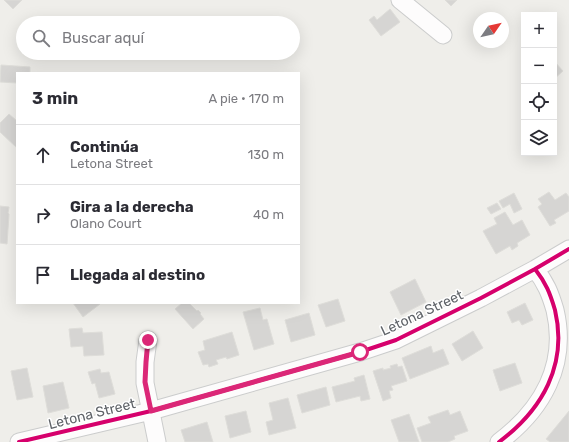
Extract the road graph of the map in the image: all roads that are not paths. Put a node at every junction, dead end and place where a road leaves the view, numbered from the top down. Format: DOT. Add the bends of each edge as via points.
graph roads {
  1 [pos="400,0"];
  2 [pos="443,35"];
  3 [pos="569,248"];
  4 [pos="535,269"];
  5 [pos="148,340"];
  6 [pos="151,411"];
  7 [pos="19,442"];
  8 [pos="157,442"];
  9 [pos="499,442"];
  1 -- 2 [label="street"];
  3 -- 4 [label="street, Letona Street"];
  4 -- 6 [label="street, Letona Street" via="396,340"];
  4 -- 9 [label="street" via="549,290 558,324 559,336 554,371 545,392 529,415"];
  5 -- 6 [label="street" via="145,382"];
  6 -- 7 [label="street, Letona Street"];
  6 -- 8 [label="street"];
}
